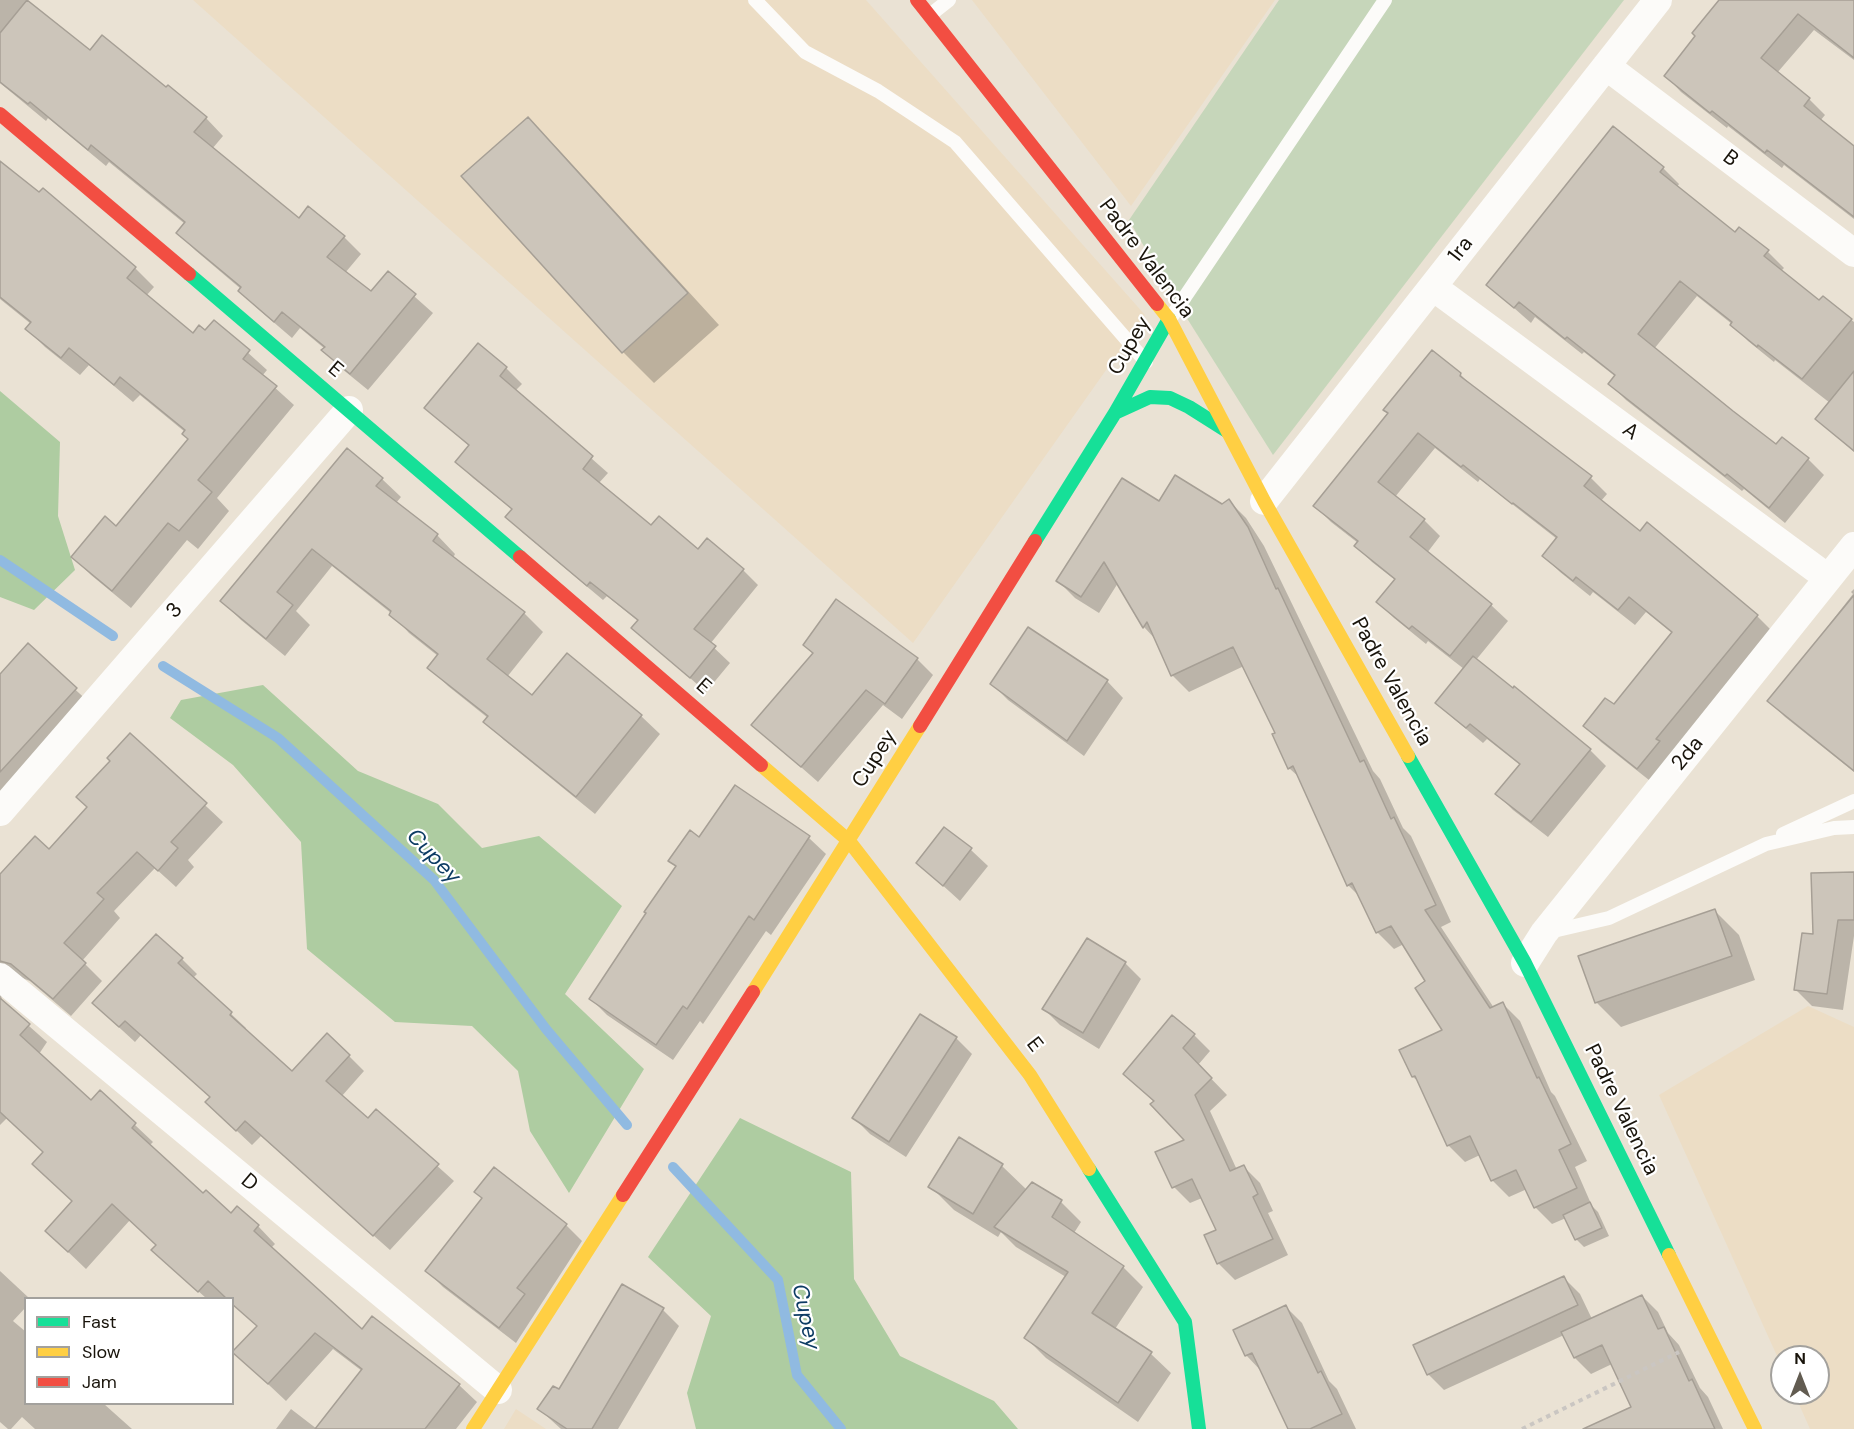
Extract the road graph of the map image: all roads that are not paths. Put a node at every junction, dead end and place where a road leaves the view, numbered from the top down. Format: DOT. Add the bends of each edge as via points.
graph roads {
  1 [pos="756,0"];
  2 [pos="917,0"];
  3 [pos="949,0"];
  4 [pos="1385,0"];
  5 [pos="1658,0"];
  6 [pos="930,15"];
  7 [pos="1606,66"];
  8 [pos="0,114"];
  9 [pos="1854,253"];
  10 [pos="1433,286"];
  11 [pos="1170,319"];
  12 [pos="1146,362"];
  13 [pos="349,410"];
  14 [pos="1115,412"];
  15 [pos="1228,432"];
  16 [pos="1264,501"];
  17 [pos="1854,546"];
  18 [pos="1828,578"];
  19 [pos="1854,801"];
  20 [pos="0,812"];
  21 [pos="1854,827"];
  22 [pos="849,841"];
  23 [pos="1766,844"];
  24 [pos="1544,933"];
  25 [pos="1525,963"];
  26 [pos="0,977"];
  27 [pos="498,1390"];
  28 [pos="473,1429"];
  29 [pos="1199,1429"];
  30 [pos="1755,1429"];
  1 -- 12 [label="lane" via="805,52 878,91 955,142"];
  2 -- 6 [label="street, Padre Valencia"];
  3 -- 6 [label="lane"];
  4 -- 11 [label="lane"];
  5 -- 7 [label="street, 1ra"];
  6 -- 11 [label="street, Padre Valencia"];
  7 -- 9 [label="street, B"];
  7 -- 10 [label="street, 1ra"];
  8 -- 13 [label="street, E"];
  10 -- 16 [label="street, 1ra"];
  10 -- 18 [label="street, A"];
  11 -- 12 [label="street, Cupey"];
  11 -- 15 [label="street, Padre Valencia"];
  12 -- 14 [label="street, Cupey"];
  13 -- 20 [label="street, 3"];
  13 -- 22 [label="street, E"];
  14 -- 15 [label="street" via="1150,397 1170,398"];
  14 -- 22 [label="street, Cupey"];
  15 -- 16 [label="street, Padre Valencia"];
  16 -- 25 [label="street, Padre Valencia"];
  17 -- 18 [label="street, 2da"];
  18 -- 24 [label="street, 2da"];
  19 -- 23 [label="lane"];
  21 -- 23 [label="lane"];
  22 -- 27 [label="street, Cupey"];
  22 -- 29 [label="street, E" via="1030,1075 1185,1322"];
  23 -- 24 [label="lane" via="1609,918"];
  24 -- 25 [label="street, 2da"];
  25 -- 30 [label="street, Padre Valencia"];
  26 -- 27 [label="street, D"];
  27 -- 28 [label="street, Cupey"];
}
